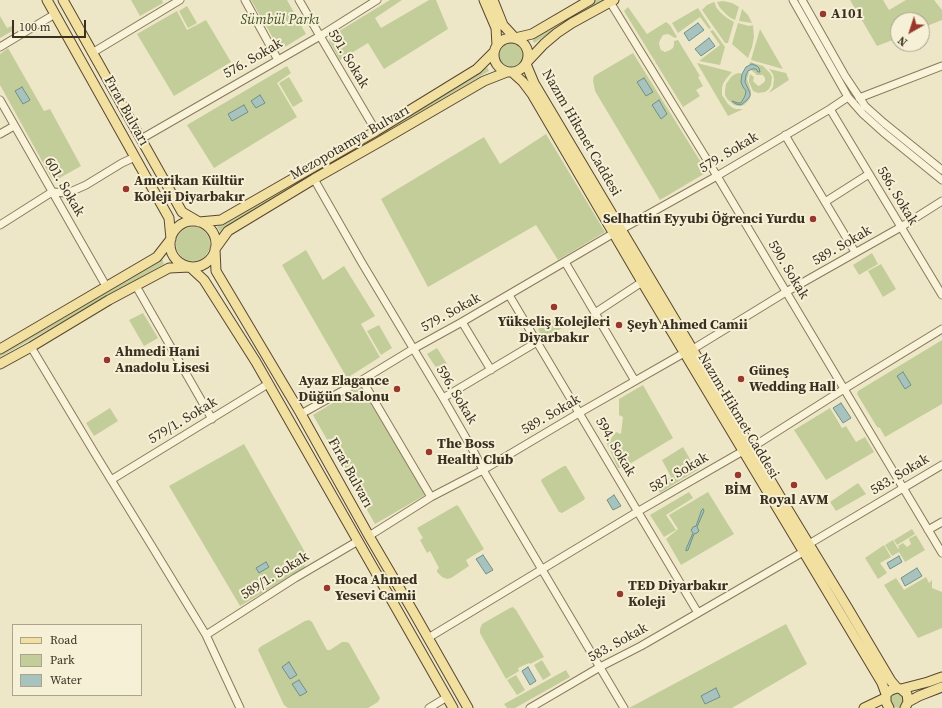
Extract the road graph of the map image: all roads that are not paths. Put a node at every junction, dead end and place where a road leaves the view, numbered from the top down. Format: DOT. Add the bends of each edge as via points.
graph roads {
  1 [pos="47,0"];
  2 [pos="63,0"];
  3 [pos="245,0"];
  4 [pos="299,0"];
  5 [pos="377,0"];
  6 [pos="484,0"];
  7 [pos="493,0"];
  8 [pos="590,0"];
  9 [pos="793,0"];
  10 [pos="802,0"];
  11 [pos="175,1"];
  12 [pos="612,1"];
  13 [pos="55,14"];
  14 [pos="320,36"];
  15 [pos="515,38"];
  16 [pos="0,47"];
  17 [pos="495,49"];
  18 [pos="92,53"];
  19 [pos="278,60"];
  20 [pos="527,62"];
  21 [pos="942,66"];
  22 [pos="509,72"];
  23 [pos="848,97"];
  24 [pos="859,98"];
  25 [pos="0,100"];
  26 [pos="830,109"];
  27 [pos="14,126"];
  28 [pos="376,130"];
  29 [pos="0,134"];
  30 [pos="785,135"];
  31 [pos="141,139"];
  32 [pos="135,157"];
  33 [pos="942,170"];
  34 [pos="869,174"];
  35 [pos="717,176"];
  36 [pos="314,178"];
  37 [pos="942,180"];
  38 [pos="52,192"];
  39 [pos="942,201"];
  40 [pos="825,202"];
  41 [pos="199,222"];
  42 [pos="0,225"];
  43 [pos="901,227"];
  44 [pos="618,231"];
  45 [pos="171,239"];
  46 [pos="215,249"];
  47 [pos="855,252"];
  48 [pos="565,262"];
  49 [pos="190,267"];
  50 [pos="642,282"];
  51 [pos="106,286"];
  52 [pos="136,286"];
  53 [pos="786,292"];
  54 [pos="509,295"];
  55 [pos="942,295"];
  56 [pos="595,313"];
  57 [pos="462,322"];
  58 [pos="942,329"];
  59 [pos="537,342"];
  60 [pos="31,347"];
  61 [pos="0,349"];
  62 [pos="413,349"];
  63 [pos="688,351"];
  64 [pos="0,364"];
  65 [pos="490,370"];
  66 [pos="362,380"];
  67 [pos="635,381"];
  68 [pos="268,384"];
  69 [pos="844,389"];
  70 [pos="443,398"];
  71 [pos="579,413"];
  72 [pos="301,414"];
  73 [pos="212,419"];
  74 [pos="747,449"];
  75 [pos="942,465"];
  76 [pos="483,470"];
  77 [pos="111,480"];
  78 [pos="903,488"];
  79 [pos="431,498"];
  80 [pos="638,512"];
  81 [pos="942,522"];
  82 [pos="928,530"];
  83 [pos="369,536"];
  84 [pos="358,541"];
  85 [pos="809,544"];
  86 [pos="803,552"];
  87 [pos="942,553"];
  88 [pos="542,569"];
  89 [pos="698,613"];
  90 [pos="206,635"];
  91 [pos="428,638"];
  92 [pos="600,667"];
  93 [pos="942,677"];
  94 [pos="942,687"];
  95 [pos="899,688"];
  96 [pos="886,696"];
  97 [pos="447,697"];
  98 [pos="907,706"];
  99 [pos="240,708"];
  100 [pos="429,708"];
  101 [pos="453,708"];
  102 [pos="468,708"];
  103 [pos="530,708"];
  104 [pos="624,708"];
  105 [pos="864,708"];
  106 [pos="889,708"];
  1 -- 13 [label="main road, Fırat Bulvarı"];
  2 -- 18 [label="main road, Fırat Bulvarı"];
  3 -- 19 [label="street"];
  4 -- 14 [label="street, 591. Sokak"];
  5 -- 14 [label="street, 576. Sokak"];
  6 -- 17 [label="main road" via="496,28"];
  7 -- 15 [label="main road" via="503,25"];
  8 -- 15 [label="main road" via="532,34"];
  9 -- 23 [label="street"];
  10 -- 24 [label="street"];
  11 -- 18 [label="street"];
  12 -- 20 [label="main road" via="557,33"];
  12 -- 35 [label="street, 590. Sokak"];
  13 -- 16 [label="street"];
  13 -- 32 [label="main road, Fırat Bulvarı"];
  14 -- 19 [label="street, 576. Sokak"];
  14 -- 28 [label="street, 591. Sokak"];
  15 -- 17 [label="main road" via="504,39"];
  15 -- 20 [label="main road" via="526,47"];
  17 -- 22 [label="main road" via="494,59 497,64"];
  17 -- 28 [label="main road, Mezopotamya Bulvarı" via="477,69"];
  18 -- 31 [label="main road, Fırat Bulvarı"];
  19 -- 31 [label="street, 576. Sokak"];
  20 -- 22 [label="main road" via="518,71"];
  20 -- 44 [label="main road, Nazım Hikmet Caddesi" via="534,83"];
  21 -- 24 [label="street"];
  22 -- 36 [label="main road, Mezopotamya Bulvarı" via="484,81"];
  22 -- 44 [label="main road, Nazım Hikmet Caddesi" via="523,82 532,94"];
  23 -- 26 [label="street, 579. Sokak"];
  23 -- 37 [label="street" via="863,114"];
  24 -- 33 [label="street" via="884,123"];
  25 -- 27 [label="street, 601. Sokak"];
  26 -- 30 [label="street, 579. Sokak"];
  26 -- 34 [label="street, 586. Sokak"];
  27 -- 29 [label="street"];
  27 -- 38 [label="street, 601. Sokak"];
  28 -- 41 [label="main road, Mezopotamya Bulvarı" via="221,220"];
  30 -- 35 [label="street, 579. Sokak"];
  30 -- 40 [label="street"];
  31 -- 41 [label="main road, Fırat Bulvarı" via="182,212"];
  32 -- 38 [label="street" via="68,193"];
  32 -- 45 [label="main road, Fırat Bulvarı" via="169,218"];
  34 -- 40 [label="street"];
  34 -- 43 [label="street, 586. Sokak"];
  35 -- 44 [label="street, 579. Sokak"];
  35 -- 53 [label="street, 590. Sokak"];
  36 -- 46 [label="main road, Mezopotamya Bulvarı" via="228,232"];
  36 -- 62 [label="street, 596. Sokak"];
  38 -- 42 [label="street"];
  38 -- 51 [label="street, 601. Sokak"];
  39 -- 43 [label="street, 589. Sokak"];
  40 -- 47 [label="street"];
  41 -- 45 [label="main road" via="184,223 173,232"];
  41 -- 46 [label="main road" via="214,235"];
  43 -- 47 [label="street, 589. Sokak"];
  43 -- 55 [label="street, 586. Sokak"];
  44 -- 48 [label="street, 579. Sokak"];
  44 -- 50 [label="main road, Nazım Hikmet Caddesi"];
  44 -- 63 [label="main road, Nazım Hikmet Caddesi"];
  45 -- 49 [label="main road" via="170,246 176,260"];
  45 -- 51 [label="main road" via="157,257"];
  46 -- 49 [label="main road" via="213,256 203,265"];
  46 -- 72 [label="main road, Fırat Bulvarı" via="216,271"];
  47 -- 53 [label="street, 589. Sokak"];
  48 -- 54 [label="street, 579. Sokak"];
  48 -- 56 [label="street"];
  49 -- 52 [label="main road" via="169,268"];
  49 -- 68 [label="main road, Fırat Bulvarı" via="204,280"];
  50 -- 56 [label="street"];
  50 -- 63 [label="main road, Nazım Hikmet Caddesi"];
  51 -- 61 [label="main road"];
  52 -- 60 [label="main road"];
  52 -- 73 [label="street"];
  53 -- 63 [label="street, 589. Sokak"];
  53 -- 69 [label="street, 590. Sokak"];
  54 -- 57 [label="street, 579. Sokak"];
  54 -- 59 [label="street, 594. Sokak"];
  56 -- 67 [label="street"];
  57 -- 62 [label="street, 579. Sokak"];
  57 -- 65 [label="street"];
  58 -- 69 [label="street, 587. Sokak"];
  59 -- 65 [label="street"];
  59 -- 71 [label="street, 594. Sokak"];
  60 -- 64 [label="main road"];
  60 -- 77 [label="street"];
  62 -- 66 [label="street, 579. Sokak"];
  62 -- 70 [label="street, 596. Sokak"];
  63 -- 67 [label="street, 589. Sokak"];
  63 -- 74 [label="main road, Nazım Hikmet Caddesi"];
  65 -- 70 [label="street"];
  66 -- 72 [label="street, 579. Sokak"];
  66 -- 79 [label="street"];
  67 -- 71 [label="street, 589. Sokak"];
  68 -- 73 [label="street, 579/1. Sokak"];
  68 -- 84 [label="main road, Fırat Bulvarı"];
  69 -- 74 [label="street, 587. Sokak"];
  69 -- 78 [label="street, 590. Sokak"];
  70 -- 76 [label="street, 596. Sokak"];
  71 -- 76 [label="street, 589. Sokak"];
  71 -- 80 [label="street, 594. Sokak"];
  72 -- 83 [label="main road, Fırat Bulvarı"];
  73 -- 77 [label="street, 579/1. Sokak"];
  74 -- 80 [label="street, 587. Sokak"];
  74 -- 85 [label="main road, Nazım Hikmet Caddesi"];
  74 -- 86 [label="main road, Nazım Hikmet Caddesi"];
  75 -- 78 [label="street, 583. Sokak"];
  76 -- 79 [label="street, 589. Sokak"];
  76 -- 88 [label="street, 596. Sokak"];
  77 -- 90 [label="street"];
  78 -- 82 [label="street, 590. Sokak"];
  78 -- 85 [label="street, 583. Sokak"];
  79 -- 83 [label="street, 589. Sokak"];
  80 -- 88 [label="street, 587. Sokak"];
  80 -- 89 [label="street, 594. Sokak"];
  81 -- 82 [label="street"];
  82 -- 87 [label="street, 590. Sokak"];
  83 -- 91 [label="main road, Fırat Bulvarı"];
  84 -- 90 [label="street, 589/1. Sokak"];
  84 -- 97 [label="main road, Fırat Bulvarı"];
  85 -- 95 [label="main road, Nazım Hikmet Caddesi" via="891,681"];
  86 -- 89 [label="street, 583. Sokak"];
  86 -- 96 [label="main road, Nazım Hikmet Caddesi" via="882,683"];
  88 -- 91 [label="street, 587. Sokak"];
  88 -- 92 [label="street, 596. Sokak"];
  89 -- 92 [label="street, 583. Sokak"];
  90 -- 99 [label="street"];
  91 -- 102 [label="main road, Fırat Bulvarı"];
  92 -- 103 [label="street, 583. Sokak"];
  92 -- 104 [label="street, 596. Sokak"];
  93 -- 95 [label="main road"];
  94 -- 98 [label="main road" via="919,696"];
  95 -- 96 [label="main road" via="891,690"];
  95 -- 98 [label="main road, Nazım Hikmet Caddesi" via="907,694"];
  96 -- 105 [label="main road"];
  96 -- 106 [label="main road, Nazım Hikmet Caddesi"];
  97 -- 100 [label="street"];
  97 -- 101 [label="main road, Fırat Bulvarı"];
}
